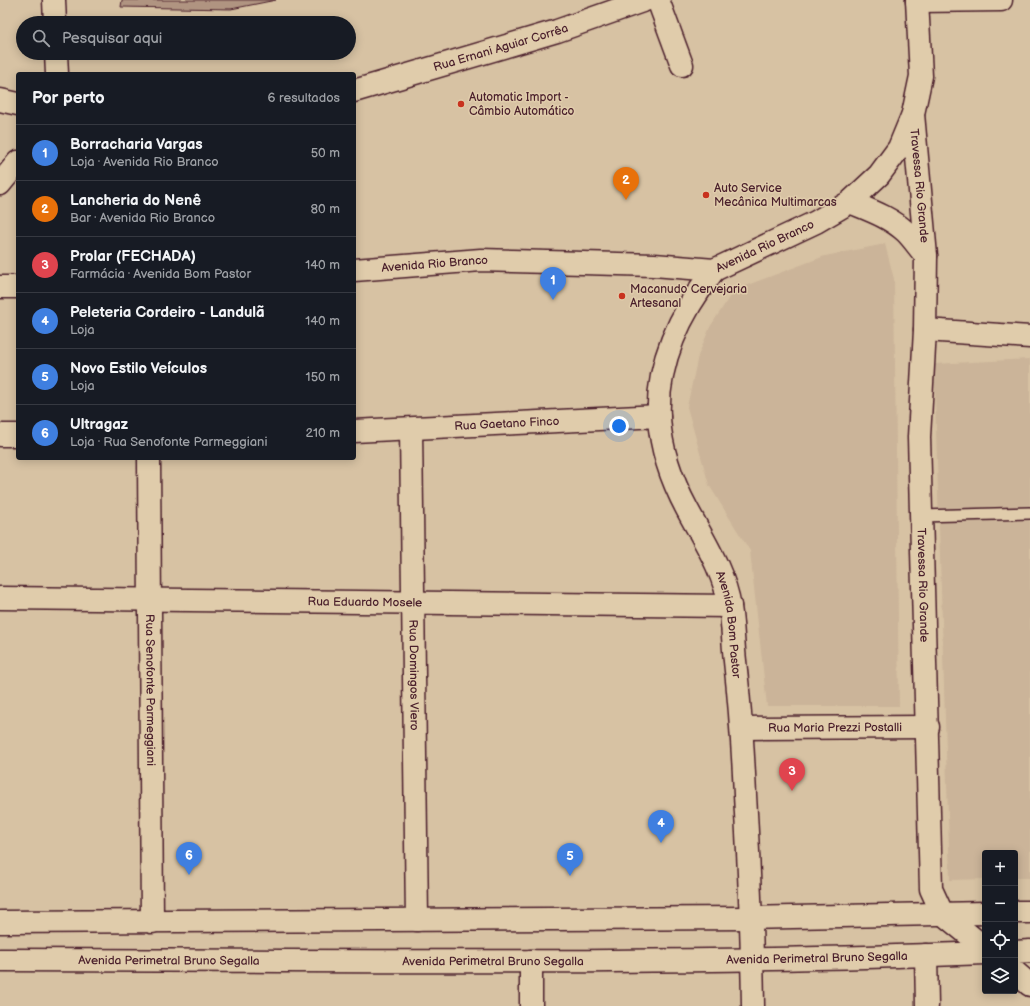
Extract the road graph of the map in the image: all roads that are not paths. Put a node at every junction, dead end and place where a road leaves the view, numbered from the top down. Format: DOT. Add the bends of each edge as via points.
graph roads {
  1 [pos="54,0"];
  2 [pos="645,0"];
  3 [pos="658,0"];
  4 [pos="1001,0"];
  5 [pos="917,1"];
  6 [pos="55,16"];
  7 [pos="56,60"];
  8 [pos="682,64"];
  9 [pos="57,72"];
  10 [pos="356,90"];
  11 [pos="0,100"];
  12 [pos="16,104"];
  13 [pos="913,114"];
  14 [pos="16,164"];
  15 [pos="0,184"];
  16 [pos="850,202"];
  17 [pos="926,256"];
  18 [pos="356,270"];
  19 [pos="714,270"];
  20 [pos="0,287"];
  21 [pos="16,287"];
  22 [pos="925,330"];
  23 [pos="1030,337"];
  24 [pos="659,416"];
  25 [pos="411,429"];
  26 [pos="356,431"];
  27 [pos="0,435"];
  28 [pos="16,436"];
  29 [pos="149,460"];
  30 [pos="1030,513"];
  31 [pos="921,516"];
  32 [pos="0,598"];
  33 [pos="150,599"];
  34 [pos="413,602"];
  35 [pos="730,606"];
  36 [pos="928,727"];
  37 [pos="742,728"];
  38 [pos="1018,912"];
  39 [pos="1030,912"];
  40 [pos="942,913"];
  41 [pos="982,913"];
  42 [pos="751,918"];
  43 [pos="417,920"];
  44 [pos="0,922"];
  45 [pos="152,922"];
  46 [pos="982,946"];
  47 [pos="1030,951"];
  48 [pos="1018,952"];
  49 [pos="982,953"];
  50 [pos="926,955"];
  51 [pos="752,959"];
  52 [pos="0,960"];
  53 [pos="531,961"];
  54 [pos="1018,975"];
  55 [pos="1030,985"];
  56 [pos="531,1006"];
  57 [pos="753,1006"];
  58 [pos="927,1006"];
  1 -- 6 [label="main road"];
  2 -- 10 [label="main road, Rua Ernani Aguiar Corrêa" via="558,31"];
  3 -- 8 [label="main road"];
  4 -- 5 [label="main road"];
  5 -- 13 [label="main road, Avenida Rio Branco" via="921,76"];
  7 -- 9 [label="main road"];
  11 -- 12 [label="main road"];
  13 -- 16 [label="main road, Avenida Rio Branco" via="899,148 879,175"];
  13 -- 17 [label="main road, Travessa Rio Grande"];
  14 -- 15 [label="main road"];
  16 -- 17 [label="main road, Travessa Rio Grande" via="892,221 906,232"];
  16 -- 19 [label="main road, Avenida Rio Branco" via="816,222"];
  17 -- 22 [label="main road, Travessa Rio Grande"];
  18 -- 19 [label="main road, Avenida Rio Branco" via="482,260 654,265"];
  19 -- 24 [label="main road, Avenida Bom Pastor" via="694,295 668,350 661,381"];
  20 -- 21 [label="main road"];
  22 -- 23 [label="main road"];
  22 -- 31 [label="main road, Travessa Rio Grande" via="919,437"];
  24 -- 25 [label="main road, Rua Gaetano Finco"];
  24 -- 35 [label="main road, Avenida Bom Pastor" via="662,441 671,474 687,509 708,544 722,576"];
  25 -- 26 [label="main road, Rua Gaetano Finco"];
  25 -- 34 [label="main road, Rua Domingos Viero"];
  27 -- 28 [label="main road"];
  29 -- 33 [label="main road, Rua Senofonte Parmeggiani"];
  30 -- 31 [label="lane"];
  31 -- 36 [label="main road, Travessa Rio Grande"];
  32 -- 33 [label="main road, Rua Eduardo Mosele"];
  33 -- 34 [label="main road, Rua Eduardo Mosele"];
  33 -- 45 [label="main road, Rua Senofonte Parmeggiani"];
  34 -- 35 [label="main road, Rua Eduardo Mosele"];
  34 -- 43 [label="main road, Rua Domingos Viero"];
  35 -- 37 [label="main road, Avenida Bom Pastor"];
  36 -- 37 [label="main road, Rua Maria Prezzi Postalli"];
  36 -- 40 [label="main road, Travessa Rio Grande" via="931,889"];
  37 -- 42 [label="main road, Avenida Bom Pastor"];
  38 -- 39 [label="main road"];
  40 -- 41 [label="main road"];
  40 -- 42 [label="main road"];
  40 -- 46 [label="main road"];
  42 -- 43 [label="main road"];
  42 -- 51 [label="main road, Avenida Bom Pastor"];
  43 -- 45 [label="main road"];
  44 -- 45 [label="main road"];
  47 -- 48 [label="main road"];
  49 -- 50 [label="main road, Avenida Perimetral Bruno Segalla"];
  50 -- 51 [label="main road, Avenida Perimetral Bruno Segalla"];
  50 -- 58 [label="main road"];
  51 -- 53 [label="main road, Avenida Perimetral Bruno Segalla"];
  51 -- 57 [label="main road, Avenida Bom Pastor"];
  52 -- 53 [label="main road, Avenida Perimetral Bruno Segalla"];
  53 -- 56 [label="main road"];
  54 -- 55 [label="main road"];
}
